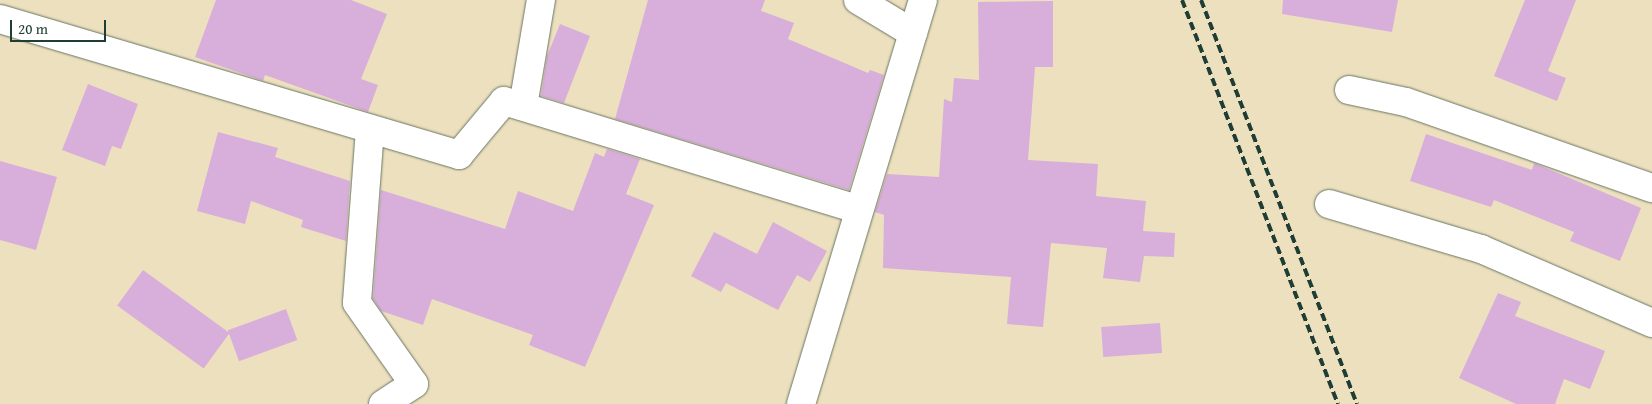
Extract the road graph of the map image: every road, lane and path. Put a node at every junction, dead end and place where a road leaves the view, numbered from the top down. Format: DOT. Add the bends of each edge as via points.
graph roads {
  1 [pos="541,0"];
  2 [pos="858,0"];
  3 [pos="923,0"];
  4 [pos="0,20"];
  5 [pos="913,33"];
  6 [pos="1349,90"];
  7 [pos="523,106"];
  8 [pos="370,129"];
  9 [pos="1652,188"];
  10 [pos="1329,204"];
  11 [pos="858,209"];
  12 [pos="1652,323"];
  13 [pos="383,404"];
  14 [pos="801,404"];
  1 -- 7 [label="street"];
  2 -- 5 [label="street"];
  3 -- 5 [label="street"];
  4 -- 8 [label="street"];
  5 -- 11 [label="street"];
  6 -- 9 [label="street" via="1406,102"];
  7 -- 8 [label="street" via="504,101 459,155"];
  7 -- 11 [label="street"];
  8 -- 13 [label="street" via="357,303 414,384"];
  10 -- 12 [label="street" via="1481,249"];
  11 -- 14 [label="street"];
}
